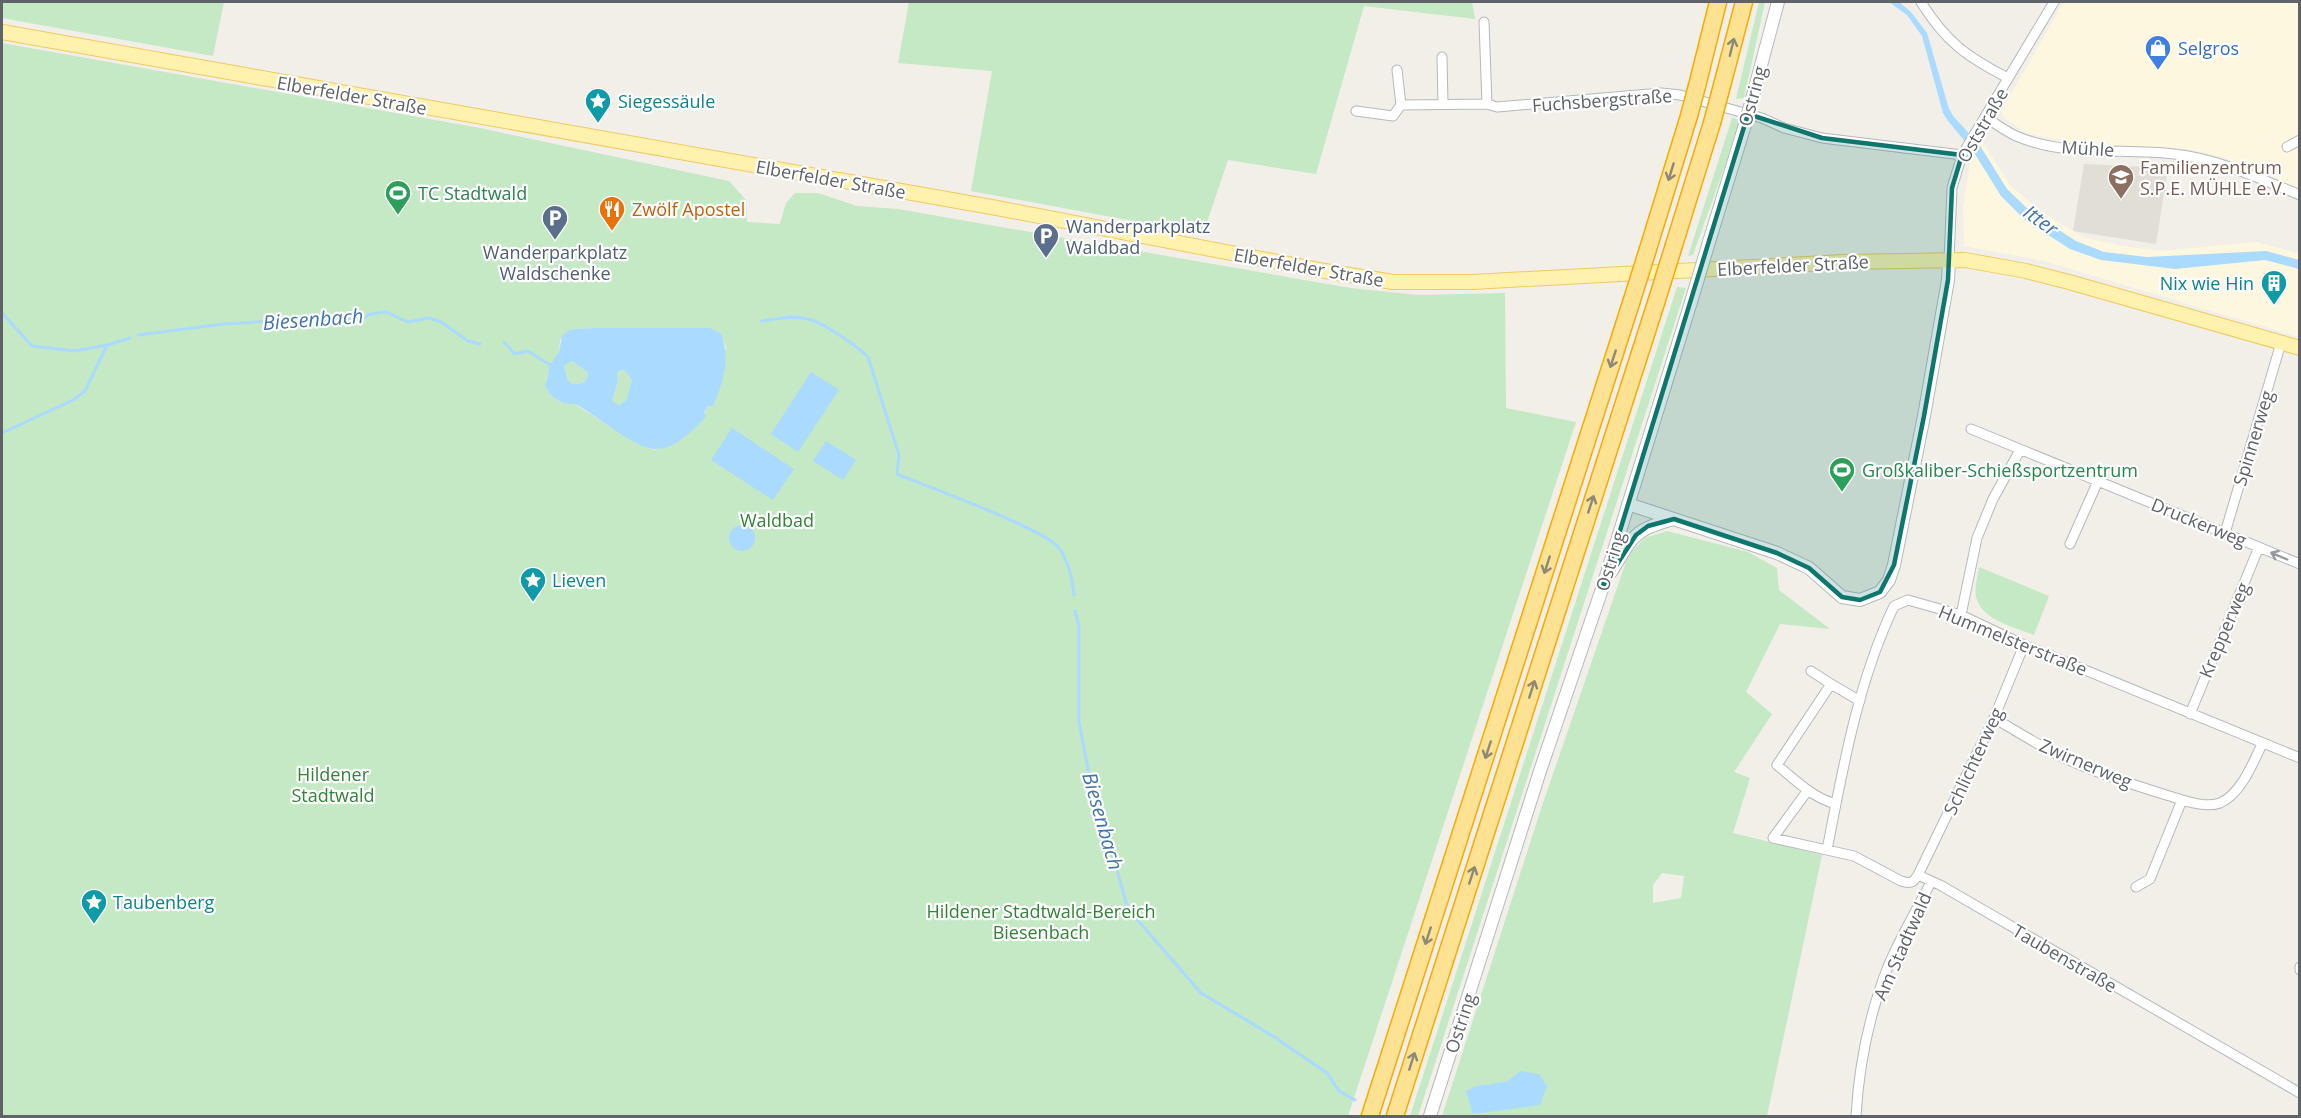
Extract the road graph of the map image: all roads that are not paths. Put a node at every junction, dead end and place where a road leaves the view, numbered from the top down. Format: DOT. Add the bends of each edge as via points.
graph roads {
  1 [pos="1718,2"];
  2 [pos="1744,2"];
  3 [pos="1778,2"];
  4 [pos="1921,2"];
  5 [pos="2054,2"];
  6 [pos="1484,22"];
  7 [pos="2,32"];
  8 [pos="1442,57"];
  9 [pos="1397,70"];
  10 [pos="2008,78"];
  11 [pos="1443,104"];
  12 [pos="1487,104"];
  13 [pos="1401,105"];
  14 [pos="1356,111"];
  15 [pos="1985,117"];
  16 [pos="2300,140"];
  17 [pos="2287,147"];
  18 [pos="1964,151"];
  19 [pos="2300,195"];
  20 [pos="1949,260"];
  21 [pos="2281,343"];
  22 [pos="2300,348"];
  23 [pos="1971,429"];
  24 [pos="2020,450"];
  25 [pos="2098,481"];
  26 [pos="1628,504"];
  27 [pos="1674,519"];
  28 [pos="2224,533"];
  29 [pos="2070,544"];
  30 [pos="2259,547"];
  31 [pos="2300,564"];
  32 [pos="1603,586"];
  33 [pos="1962,615"];
  34 [pos="2024,645"];
  35 [pos="1811,671"];
  36 [pos="1831,684"];
  37 [pos="1860,701"];
  38 [pos="2190,714"];
  39 [pos="1994,718"];
  40 [pos="2262,744"];
  41 [pos="2300,758"];
  42 [pos="1808,790"];
  43 [pos="2182,800"];
  44 [pos="1836,804"];
  45 [pos="1827,850"];
  46 [pos="1918,875"];
  47 [pos="1931,882"];
  48 [pos="2136,887"];
  49 [pos="2300,1093"];
  50 [pos="1370,1116"];
  51 [pos="1395,1116"];
  52 [pos="1430,1116"];
  53 [pos="1856,1116"];
  1 -- 50 [label="highway, one-way, bridge" via="1689,116 1648,249"];
  51 -- 2 [label="highway, one-way, bridge" via="1656,303 1712,123"];
  3 -- 26 [label="main road, Ostring, bridge" via="1744,128"];
  4 -- 10 [label="street" via="1949,40"];
  5 -- 10 [label="street, Oststraße"];
  6 -- 12 [label="street"];
  7 -- 20 [label="main road, Elberfelder Straße" via="1394,282 1484,282 1832,262"];
  8 -- 11 [label="street"];
  9 -- 13 [label="street"];
  10 -- 15 [label="street, Oststraße"];
  11 -- 12 [label="street, Fuchsbergstraße"];
  11 -- 13 [label="street, Fuchsbergstraße"];
  12 -- 18 [label="street, Fuchsbergstraße" via="1497,107 1661,93 1680,95 1822,138"];
  13 -- 14 [label="street, Fuchsbergstraße" via="1393,116"];
  15 -- 18 [label="street, Oststraße"];
  15 -- 19 [label="street, Mühle" via="2015,135 2044,145 2176,154 2226,166"];
  16 -- 17 [label="street"];
  18 -- 20 [label="street, Oststraße" via="1952,188"];
  20 -- 21 [label="main road, Elberfelder Straße" via="2026,271"];
  20 -- 27 [label="main road" via="1908,499 1894,565 1880,592 1860,600 1842,597 1809,568 1777,552"];
  21 -- 22 [label="main road, Elberfelder Straße"];
  21 -- 28 [label="street, Spinnerweg"];
  23 -- 24 [label="street, Druckerweg"];
  24 -- 25 [label="street, Druckerweg"];
  24 -- 33 [label="street" via="1977,538"];
  25 -- 28 [label="street, Druckerweg"];
  25 -- 29 [label="street"];
  26 -- 27 [label="main road"];
  26 -- 32 [label="main road, Ostring"];
  27 -- 32 [label="main road" via="1648,526 1636,535"];
  28 -- 30 [label="street, Druckerweg"];
  31 -- 30 [label="street, Druckerweg, one-way"];
  30 -- 38 [label="street, Krepperweg"];
  32 -- 52 [label="main road, Ostring"];
  33 -- 34 [label="street, Hummelsterstraße"];
  33 -- 37 [label="street, Hummelsterstraße" via="1908,600 1894,606"];
  34 -- 38 [label="street, Hummelsterstraße"];
  34 -- 39 [label="street, Schlichterweg"];
  35 -- 36 [label="street"];
  36 -- 37 [label="street"];
  36 -- 42 [label="street" via="1777,765"];
  37 -- 44 [label="street, Hummelsterstraße"];
  38 -- 40 [label="street, Hummelsterstraße"];
  39 -- 43 [label="street, Zwirnerweg" via="2083,766"];
  39 -- 46 [label="street, Schlichterweg"];
  40 -- 41 [label="street, Hummelsterstraße"];
  40 -- 43 [label="street, Zwirnerweg" via="2245,777 2229,797 2218,804"];
  42 -- 44 [label="street"];
  42 -- 45 [label="street" via="1773,838"];
  43 -- 48 [label="street" via="2150,879"];
  44 -- 45 [label="street, Hummelsterstraße"];
  45 -- 46 [label="street" via="1869,863 1908,884"];
  46 -- 47 [label="street, Taubenstraße"];
  47 -- 49 [label="street, Taubenstraße"];
  47 -- 53 [label="street, Am Stadtwald" via="1890,963 1874,1008 1858,1078"];
}
